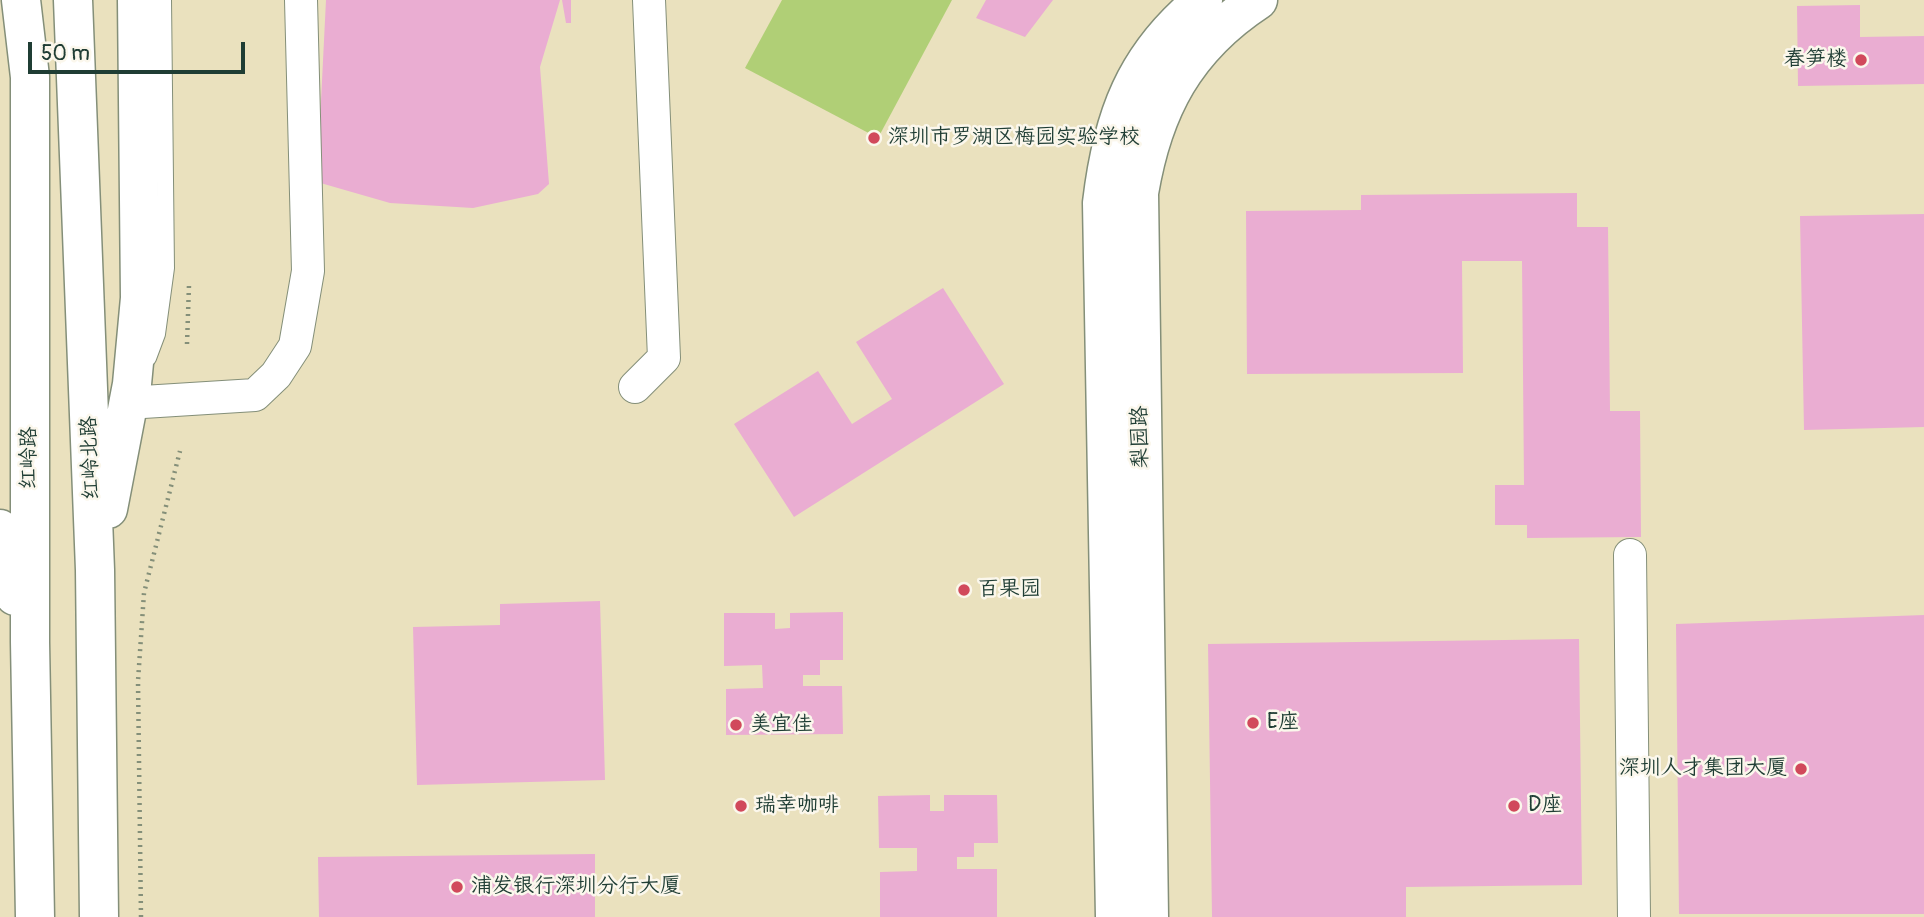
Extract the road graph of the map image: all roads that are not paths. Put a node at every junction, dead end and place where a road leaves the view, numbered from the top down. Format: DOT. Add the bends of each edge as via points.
graph roads {
  1 [pos="21,0"];
  2 [pos="39,0"];
  3 [pos="73,0"];
  4 [pos="137,0"];
  5 [pos="163,0"];
  6 [pos="301,0"];
  7 [pos="649,0"];
  8 [pos="1203,0"];
  9 [pos="1258,0"];
  10 [pos="30,77"];
  11 [pos="635,387"];
  12 [pos="130,393"];
  13 [pos="0,529"];
  14 [pos="1630,555"];
  15 [pos="95,569"];
  16 [pos="30,642"];
  17 [pos="35,917"];
  18 [pos="99,917"];
  19 [pos="1115,917"];
  20 [pos="1149,917"];
  21 [pos="1634,917"];
  1 -- 10 [label="main road, 红岭路"];
  2 -- 10 [label="main road"];
  3 -- 15 [label="main road, 红岭北路"];
  4 -- 12 [label="main road" via="140,298"];
  5 -- 12 [label="lane" via="165,296 158,334"];
  6 -- 12 [label="street" via="308,271 295,346 276,375 254,395"];
  7 -- 11 [label="street" via="664,358"];
  8 -- 19 [label="main road, 梨园路" via="1175,22 1143,64 1122,106 1108,153 1102,204"];
  9 -- 20 [label="main road, 梨园路" via="1210,39 1181,73 1160,111 1139,193"];
  10 -- 16 [label="main road, 红岭路"];
  12 -- 15 [label="main road"];
  13 -- 16 [label="main road"];
  14 -- 21 [label="street"];
  15 -- 18 [label="main road, 红岭北路"];
  16 -- 17 [label="main road, 红岭路"];
}
